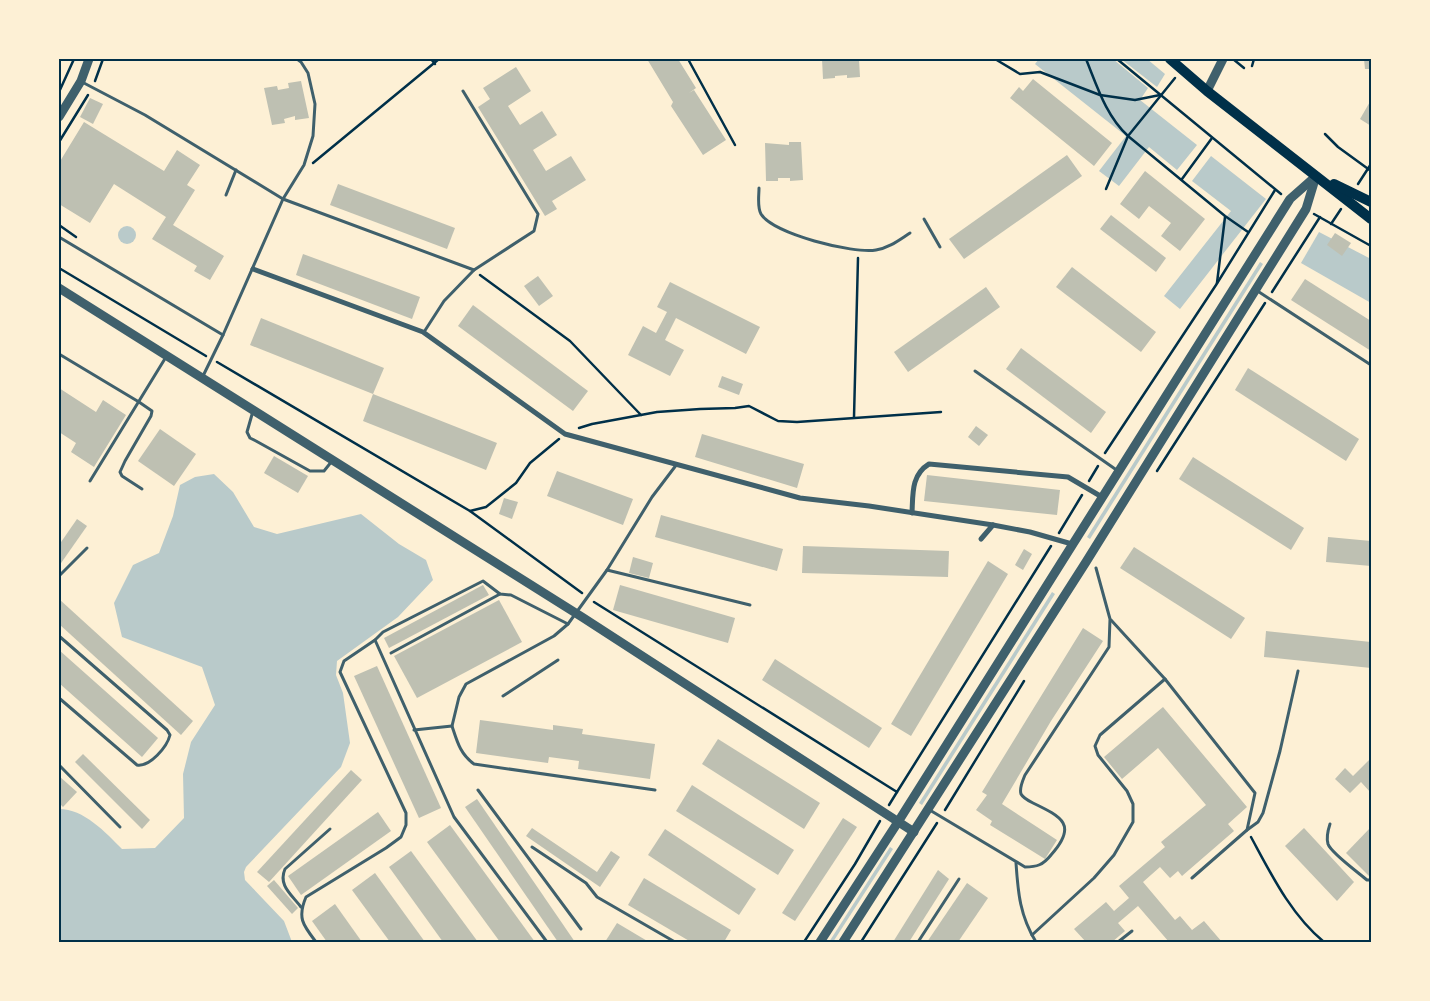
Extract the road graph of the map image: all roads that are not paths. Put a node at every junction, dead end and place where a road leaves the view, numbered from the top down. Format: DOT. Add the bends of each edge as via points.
graph roads {
  1 [pos="89,59"];
  2 [pos="297,59"];
  3 [pos="1170,59"];
  4 [pos="1223,59"];
  5 [pos="81,82"];
  6 [pos="463,91"];
  7 [pos="1207,92"];
  8 [pos="59,117"];
  9 [pos="236,170"];
  10 [pos="1316,176"];
  11 [pos="759,188"];
  12 [pos="226,195"];
  13 [pos="283,199"];
  14 [pos="1371,202"];
  15 [pos="924,219"];
  16 [pos="1371,219"];
  17 [pos="910,233"];
  18 [pos="59,237"];
  19 [pos="940,247"];
  20 [pos="253,269"];
  21 [pos="474,270"];
  22 [pos="59,288"];
  23 [pos="1256,290"];
  24 [pos="423,332"];
  25 [pos="223,335"];
  26 [pos="59,354"];
  27 [pos="166,356"];
  28 [pos="1371,365"];
  29 [pos="975,371"];
  30 [pos="202,378"];
  31 [pos="139,402"];
  32 [pos="254,410"];
  33 [pos="332,460"];
  34 [pos="677,464"];
  35 [pos="1118,471"];
  36 [pos="90,482"];
  37 [pos="142,489"];
  38 [pos="1102,497"];
  39 [pos="912,513"];
  40 [pos="993,525"];
  41 [pos="981,539"];
  42 [pos="1072,544"];
  43 [pos="86,548"];
  44 [pos="1096,568"];
  45 [pos="607,570"];
  46 [pos="59,576"];
  47 [pos="500,594"];
  48 [pos="750,605"];
  49 [pos="574,613"];
  50 [pos="1110,619"];
  51 [pos="568,624"];
  52 [pos="59,636"];
  53 [pos="375,640"];
  54 [pos="391,653"];
  55 [pos="558,660"];
  56 [pos="1298,671"];
  57 [pos="1165,679"];
  58 [pos="503,696"];
  59 [pos="59,698"];
  60 [pos="452,726"];
  61 [pos="414,730"];
  62 [pos="59,765"];
  63 [pos="478,790"];
  64 [pos="655,790"];
  65 [pos="928,809"];
  66 [pos="898,822"];
  67 [pos="1330,824"];
  68 [pos="120,827"];
  69 [pos="330,829"];
  70 [pos="1247,830"];
  71 [pos="914,832"];
  72 [pos="532,847"];
  73 [pos="1016,863"];
  74 [pos="1192,878"];
  75 [pos="959,879"];
  76 [pos="1371,880"];
  77 [pos="302,907"];
  78 [pos="581,929"];
  79 [pos="1132,931"];
  80 [pos="1032,935"];
  81 [pos="316,942"];
  82 [pos="547,942"];
  83 [pos="675,942"];
  84 [pos="820,942"];
  85 [pos="843,942"];
  86 [pos="918,942"];
  87 [pos="1036,942"];
  88 [pos="1118,942"];
  1 -- 5 [label="street"];
  2 -- 13 [label="lane" via="308,73 315,104 313,136 304,165"];
  3 -- 7 [label="main road"];
  4 -- 7 [label="street"];
  5 -- 8 [label="street"];
  5 -- 9 [label="lane"];
  6 -- 21 [label="lane" via="538,214 534,231"];
  7 -- 10 [label="main road"];
  9 -- 12 [label="lane"];
  9 -- 13 [label="lane"];
  10 -- 14 [label="main road"];
  10 -- 16 [label="main road"];
  10 -- 23 [label="street" via="1306,209"];
  10 -- 35 [label="street" via="1290,199"];
  11 -- 17 [label="lane" via="760,213 767,221 836,247 876,250 889,247"];
  13 -- 20 [label="lane"];
  13 -- 21 [label="lane"];
  15 -- 19 [label="lane"];
  18 -- 25 [label="lane"];
  20 -- 24 [label="street"];
  20 -- 25 [label="lane"];
  21 -- 24 [label="lane" via="444,300"];
  22 -- 27 [label="street"];
  23 -- 28 [label="lane"];
  23 -- 65 [label="street"];
  24 -- 34 [label="street" via="565,434"];
  25 -- 30 [label="lane"];
  26 -- 31 [label="lane"];
  27 -- 30 [label="street"];
  27 -- 31 [label="lane"];
  29 -- 35 [label="lane"];
  30 -- 32 [label="street"];
  31 -- 36 [label="lane"];
  31 -- 37 [label="lane" via="152,413 120,472"];
  32 -- 33 [label="street"];
  32 -- 33 [label="lane" via="247,432 250,438 310,471 324,471"];
  33 -- 49 [label="street"];
  34 -- 39 [label="street" via="800,498"];
  34 -- 45 [label="lane" via="652,497"];
  35 -- 38 [label="street"];
  38 -- 39 [label="street" via="1068,477 929,464 916,476"];
  38 -- 42 [label="street"];
  39 -- 40 [label="street"];
  40 -- 41 [label="street"];
  40 -- 42 [label="street"];
  42 -- 66 [label="street"];
  43 -- 46 [label="lane"];
  44 -- 50 [label="lane"];
  45 -- 48 [label="lane"];
  45 -- 49 [label="lane"];
  47 -- 51 [label="lane" via="511,595"];
  47 -- 53 [label="lane" via="485,581 480,581 383,632"];
  47 -- 54 [label="lane"];
  49 -- 51 [label="lane"];
  49 -- 66 [label="street"];
  50 -- 57 [label="lane"];
  50 -- 73 [label="lane" via="1109,647 1025,775 1021,787 1021,794 1026,799 1057,814 1065,823 1065,833 1044,864 1024,867"];
  51 -- 60 [label="lane" via="554,636 466,684 459,697"];
  52 -- 59 [label="lane" via="167,730 169,740 151,762 137,766"];
  53 -- 61 [label="lane"];
  53 -- 77 [label="lane" via="344,660 340,672 406,812 406,825 401,836 386,848 306,897"];
  55 -- 58 [label="lane"];
  56 -- 70 [label="lane" via="1263,813 1258,822"];
  57 -- 70 [label="lane" via="1256,793"];
  57 -- 80 [label="lane" via="1100,735 1094,746 1127,791 1133,804 1133,822 1114,855 1094,878"];
  60 -- 61 [label="lane"];
  60 -- 64 [label="lane" via="458,745 474,764"];
  61 -- 82 [label="lane" via="454,817"];
  62 -- 68 [label="lane"];
  63 -- 78 [label="lane"];
  65 -- 71 [label="street"];
  65 -- 73 [label="lane"];
  66 -- 71 [label="street"];
  66 -- 84 [label="street"];
  67 -- 76 [label="lane" via="1328,844 1333,851"];
  69 -- 77 [label="lane" via="285,869 283,883"];
  70 -- 74 [label="lane"];
  71 -- 85 [label="street"];
  72 -- 83 [label="lane" via="586,883 598,897"];
  73 -- 80 [label="lane" via="1019,900"];
  75 -- 86 [label="lane"];
  77 -- 81 [label="lane" via="301,918"];
  79 -- 88 [label="lane"];
  80 -- 87 [label="lane"];
}
